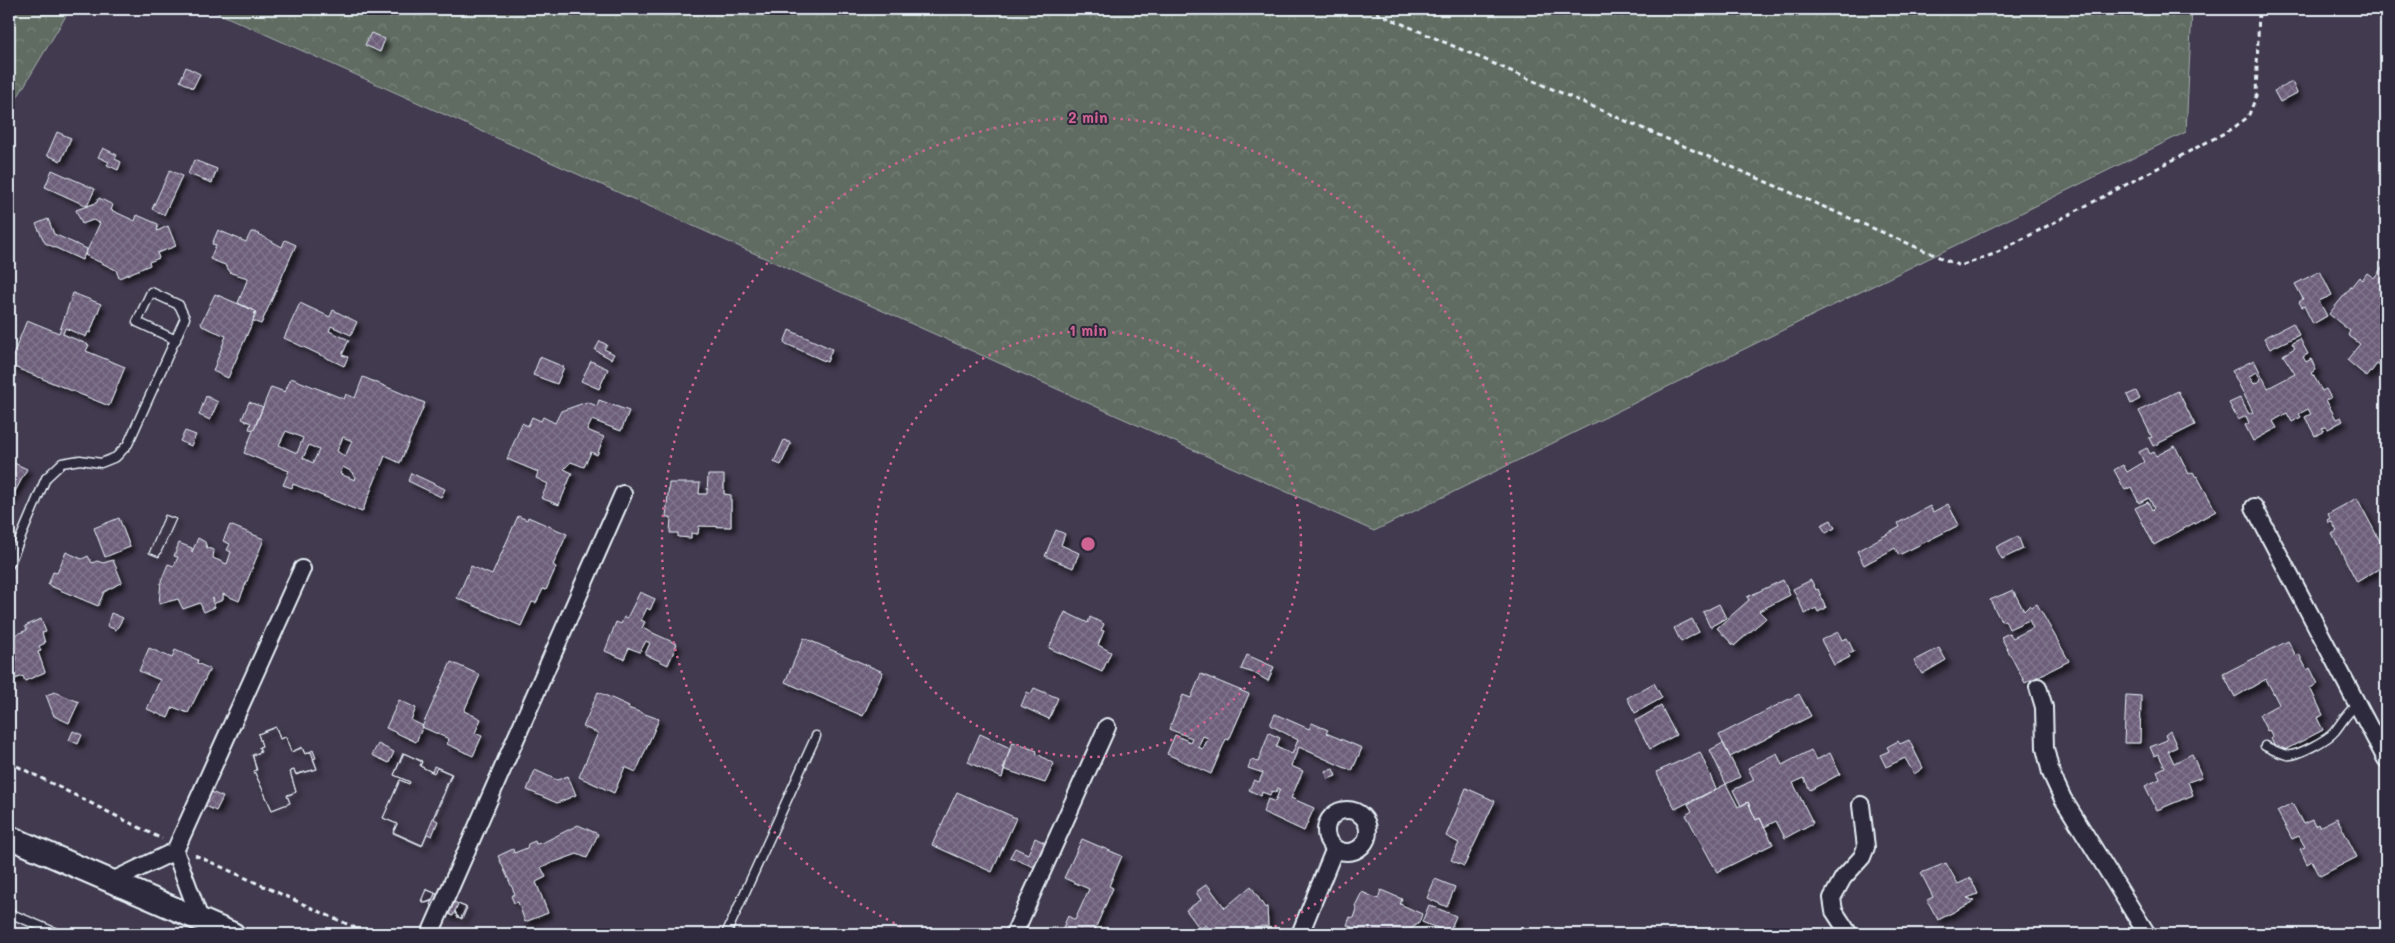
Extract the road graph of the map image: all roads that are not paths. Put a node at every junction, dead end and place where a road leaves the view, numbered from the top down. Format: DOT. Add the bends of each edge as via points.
graph roads {
  1 [pos="176,340"];
  2 [pos="623,494"];
  3 [pos="2254,507"];
  4 [pos="9,565"];
  5 [pos="302,569"];
  6 [pos="2038,687"];
  7 [pos="2358,704"];
  8 [pos="1107,727"];
  9 [pos="816,736"];
  10 [pos="2264,746"];
  11 [pos="2386,759"];
  12 [pos="1861,805"];
  13 [pos="9,837"];
  14 [pos="1335,848"];
  15 [pos="175,851"];
  16 [pos="112,881"];
  17 [pos="9,913"];
  18 [pos="200,919"];
  19 [pos="59,934"];
  20 [pos="233,934"];
  21 [pos="430,934"];
  22 [pos="726,934"];
  23 [pos="1014,934"];
  24 [pos="1300,934"];
  25 [pos="1849,934"];
  26 [pos="2146,934"];
  1 -- 1 [label="lane" via="185,318 179,305 151,292 137,322"];
  1 -- 4 [label="lane" via="128,444 116,457 102,463 80,460 62,463 46,478"];
  2 -- 21 [label="street"];
  3 -- 7 [label="street"];
  5 -- 15 [label="street"];
  6 -- 26 [label="street" via="2044,707 2044,748 2051,774"];
  7 -- 10 [label="lane" via="2346,713 2328,738 2293,755"];
  7 -- 11 [label="street"];
  8 -- 23 [label="street"];
  9 -- 22 [label="lane"];
  12 -- 25 [label="street" via="1866,846 1862,857 1843,878 1832,898 1834,911"];
  13 -- 16 [label="main road"];
  14 -- 24 [label="street"];
  15 -- 16 [label="street"];
  15 -- 18 [label="street"];
  16 -- 18 [label="main road"];
  17 -- 19 [label="lane"];
  18 -- 20 [label="main road"];
}
